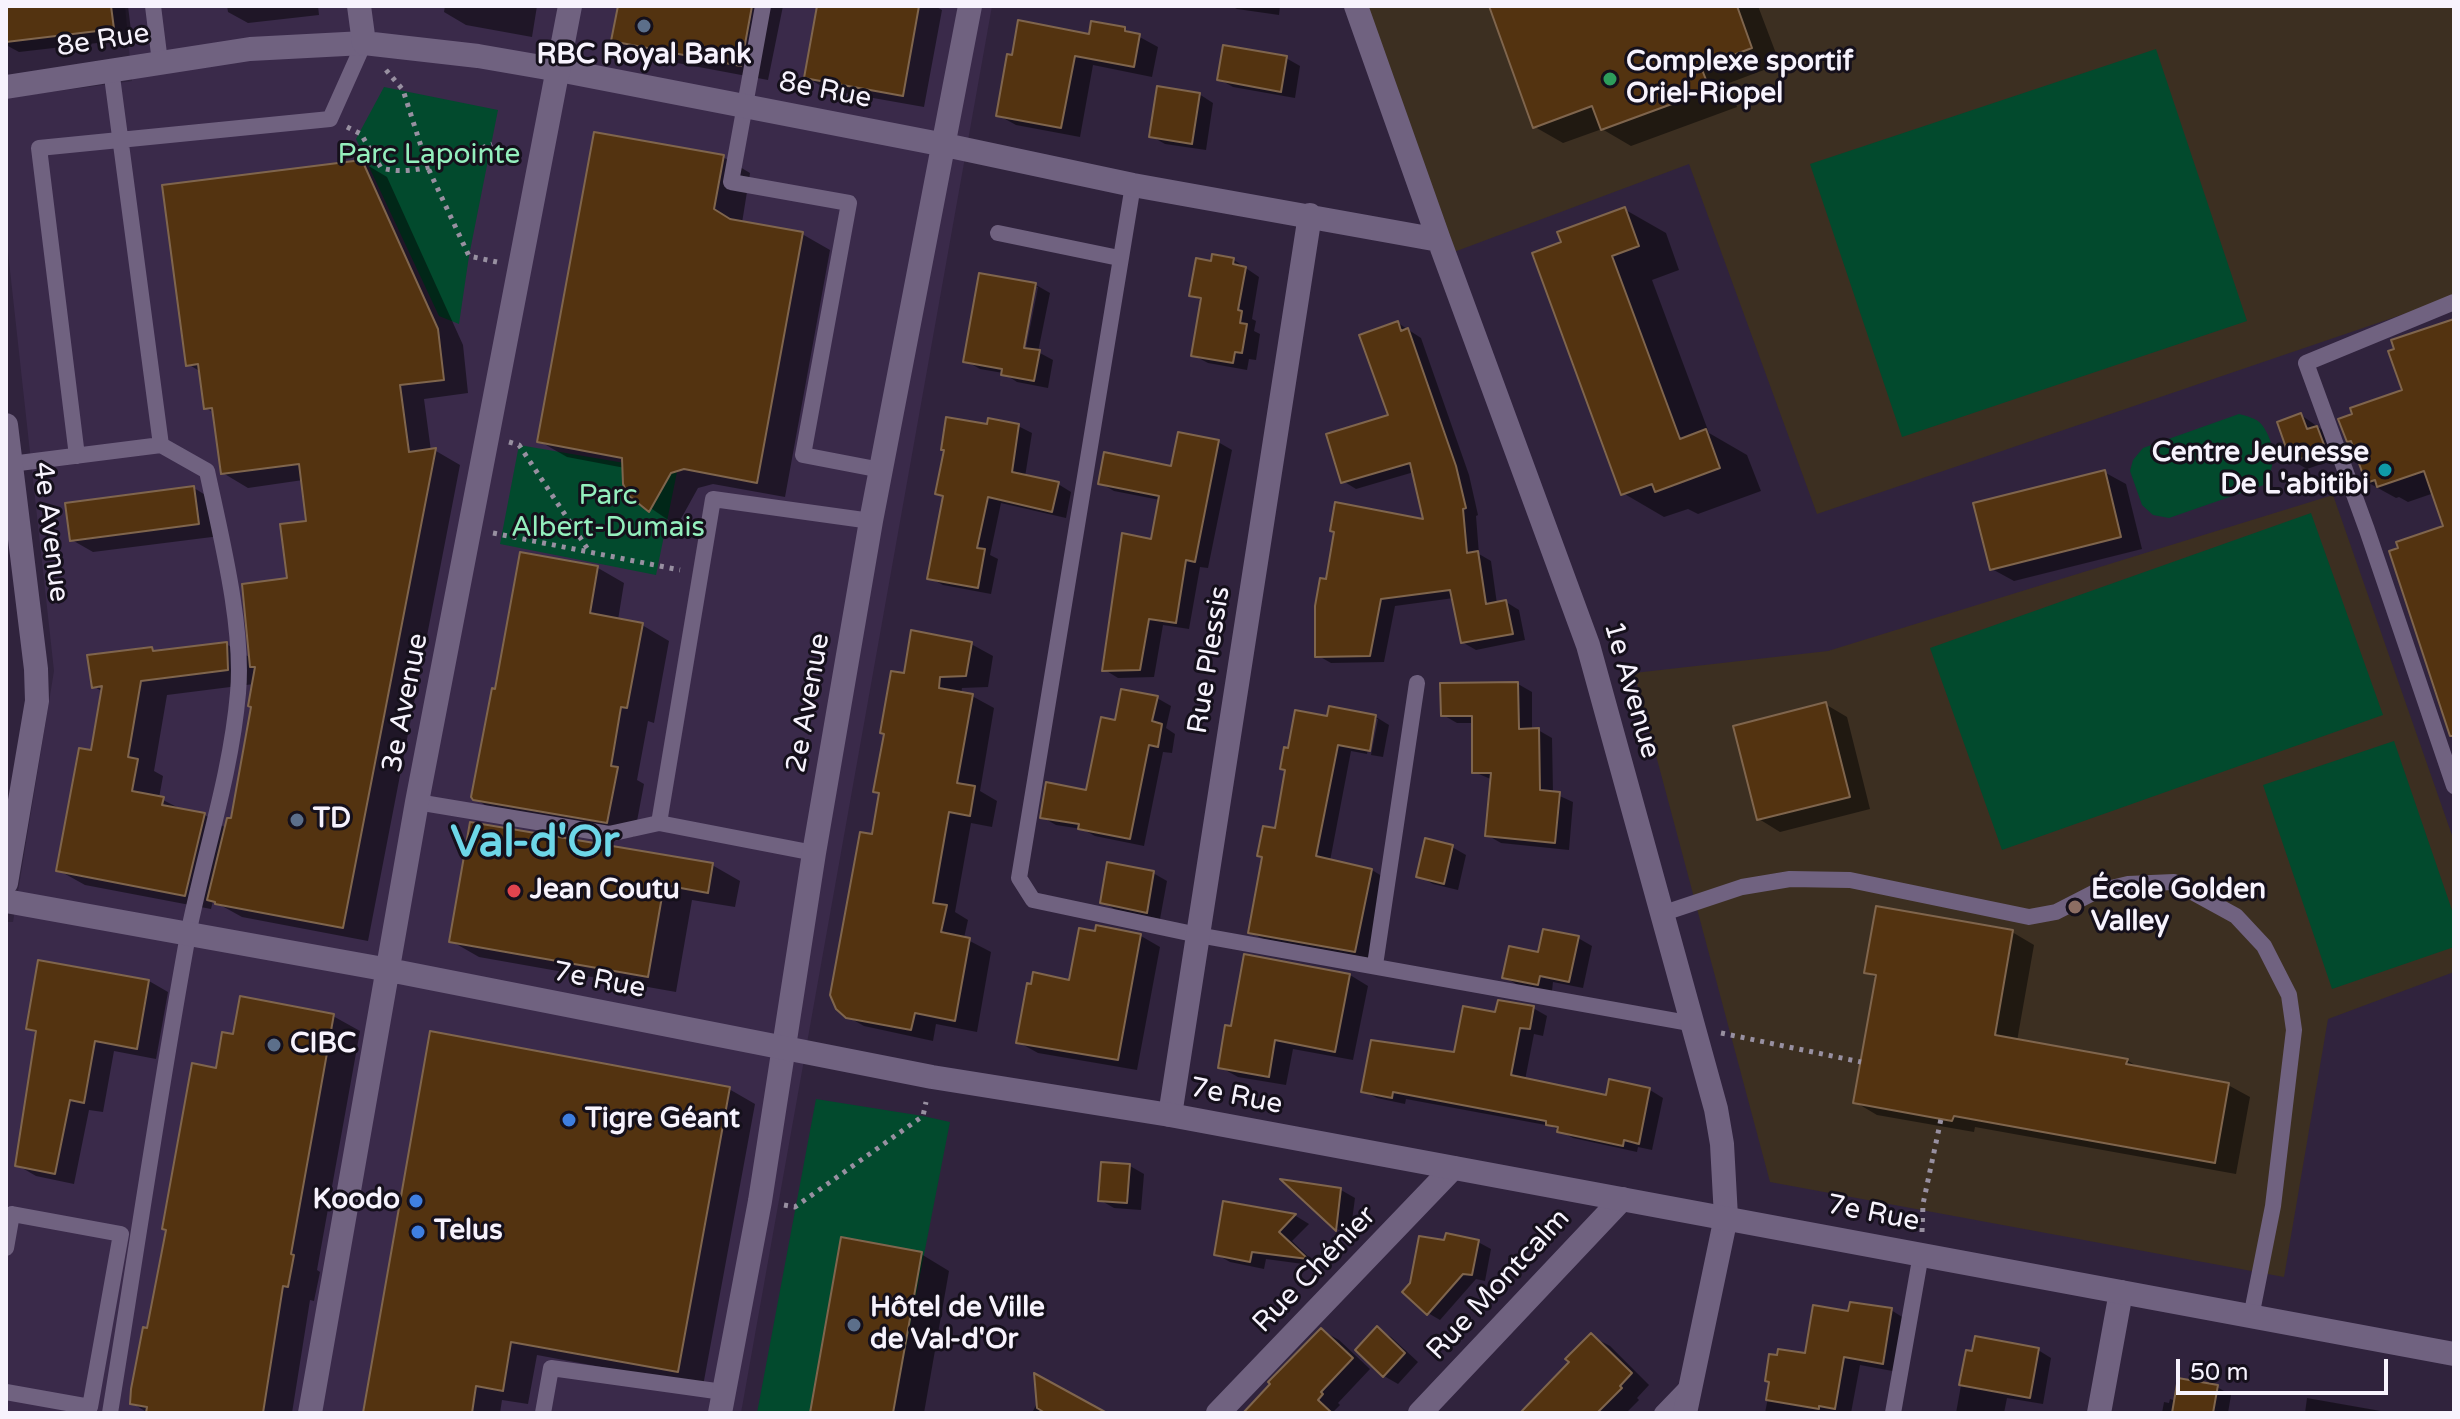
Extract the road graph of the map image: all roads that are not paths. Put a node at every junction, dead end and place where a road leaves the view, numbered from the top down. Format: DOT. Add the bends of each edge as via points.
graph roads {
  1 [pos="153,6"];
  2 [pos="359,6"];
  3 [pos="570,6"];
  4 [pos="763,6"];
  5 [pos="970,6"];
  6 [pos="1356,6"];
  7 [pos="364,43"];
  8 [pos="160,62"];
  9 [pos="111,69"];
  10 [pos="559,70"];
  11 [pos="6,87"];
  12 [pos="744,106"];
  13 [pos="121,139"];
  14 [pos="945,145"];
  15 [pos="1133,185"];
  16 [pos="1310,215"];
  17 [pos="998,233"];
  18 [pos="1439,240"];
  19 [pos="1119,258"];
  20 [pos="2454,302"];
  21 [pos="6,425"];
  22 [pos="161,445"];
  23 [pos="77,456"];
  24 [pos="11,464"];
  25 [pos="881,470"];
  26 [pos="871,521"];
  27 [pos="1417,683"];
  28 [pos="2454,786"];
  29 [pos="417,802"];
  30 [pos="659,823"];
  31 [pos="814,853"];
  32 [pos="6,883"];
  33 [pos="6,901"];
  34 [pos="1664,913"];
  35 [pos="189,933"];
  36 [pos="1198,935"];
  37 [pos="1375,965"];
  38 [pos="389,970"];
  39 [pos="1694,1024"];
  40 [pos="783,1049"];
  41 [pos="1170,1115"];
  42 [pos="1453,1168"];
  43 [pos="1622,1199"];
  44 [pos="1726,1217"];
  45 [pos="6,1248"];
  46 [pos="1921,1254"];
  47 [pos="2121,1292"];
  48 [pos="2251,1317"];
  49 [pos="2454,1354"];
  50 [pos="1690,1383"];
  51 [pos="6,1392"];
  52 [pos="721,1403"];
  53 [pos="110,1413"];
  54 [pos="310,1413"];
  55 [pos="543,1413"];
  56 [pos="1218,1413"];
  57 [pos="1420,1413"];
  58 [pos="1662,1413"];
  59 [pos="1685,1413"];
  60 [pos="1893,1413"];
  61 [pos="2099,1413"];
  1 -- 8 [label="lane"];
  2 -- 7 [label="street"];
  3 -- 10 [label="street, 3e Avenue"];
  4 -- 12 [label="lane"];
  5 -- 14 [label="street, 2e Avenue"];
  6 -- 18 [label="street, 1e Avenue"];
  7 -- 8 [label="street, 8e Rue" via="250,49"];
  7 -- 10 [label="street, 8e Rue"];
  7 -- 13 [label="lane" via="330,119"];
  8 -- 9 [label="street, 8e Rue"];
  9 -- 11 [label="street, 8e Rue"];
  9 -- 13 [label="lane"];
  10 -- 12 [label="street, 8e Rue"];
  10 -- 29 [label="street, 3e Avenue"];
  12 -- 14 [label="street, 8e Rue"];
  12 -- 25 [label="lane" via="731,182 849,203 803,455"];
  13 -- 22 [label="lane"];
  13 -- 23 [label="lane" via="39,148"];
  14 -- 15 [label="street, 8e Rue"];
  14 -- 25 [label="street, 2e Avenue"];
  15 -- 16 [label="street, 8e Rue"];
  15 -- 19 [label="lane"];
  16 -- 18 [label="street, 8e Rue"];
  16 -- 36 [label="street, Rue Plessis"];
  17 -- 19 [label="lane"];
  18 -- 34 [label="street, 1e Avenue" via="1588,645"];
  19 -- 36 [label="lane" via="1019,878 1033,900"];
  20 -- 28 [label="lane" via="2306,363"];
  21 -- 24 [label="street, 4e Avenue"];
  22 -- 23 [label="lane"];
  22 -- 35 [label="lane" via="207,471 226,562 239,690"];
  23 -- 24 [label="lane"];
  24 -- 32 [label="street, 4e Avenue" via="37,701"];
  25 -- 26 [label="street, 2e Avenue"];
  26 -- 30 [label="lane" via="713,499"];
  26 -- 31 [label="street, 2e Avenue"];
  27 -- 37 [label="lane"];
  29 -- 30 [label="lane" via="609,834"];
  29 -- 38 [label="street, 3e Avenue"];
  30 -- 31 [label="lane"];
  31 -- 40 [label="street, 2e Avenue"];
  33 -- 35 [label="street, 7e Rue"];
  34 -- 39 [label="street, 1e Avenue"];
  34 -- 48 [label="lane" via="1742,887 1790,879 1850,880 2029,917 2128,884 2174,882 2236,916 2264,946 2289,995 2294,1030 2273,1206"];
  35 -- 38 [label="street, 7e Rue"];
  35 -- 53 [label="lane"];
  36 -- 37 [label="lane"];
  36 -- 41 [label="street, Rue Plessis"];
  37 -- 39 [label="lane"];
  38 -- 40 [label="street, 7e Rue"];
  38 -- 54 [label="street, 3e Avenue"];
  39 -- 44 [label="street, 1e Avenue" via="1722,1144"];
  40 -- 41 [label="street, 7e Rue"];
  40 -- 52 [label="street, 2e Avenue"];
  41 -- 42 [label="street, 7e Rue"];
  42 -- 43 [label="street, 7e Rue"];
  42 -- 56 [label="street, Rue Chénier"];
  43 -- 44 [label="street, 7e Rue"];
  43 -- 57 [label="street, Rue Montcalm"];
  44 -- 46 [label="street, 7e Rue"];
  44 -- 50 [label="street, 1e Avenue"];
  45 -- 51 [label="lane" via="12,1214 121,1234 90,1407"];
  46 -- 47 [label="street, 7e Rue"];
  46 -- 60 [label="lane"];
  47 -- 48 [label="street, 7e Rue"];
  47 -- 61 [label="street"];
  48 -- 49 [label="street, 7e Rue"];
  50 -- 58 [label="lane"];
  50 -- 59 [label="street, 1e Avenue"];
  52 -- 55 [label="lane" via="551,1368"];
}
